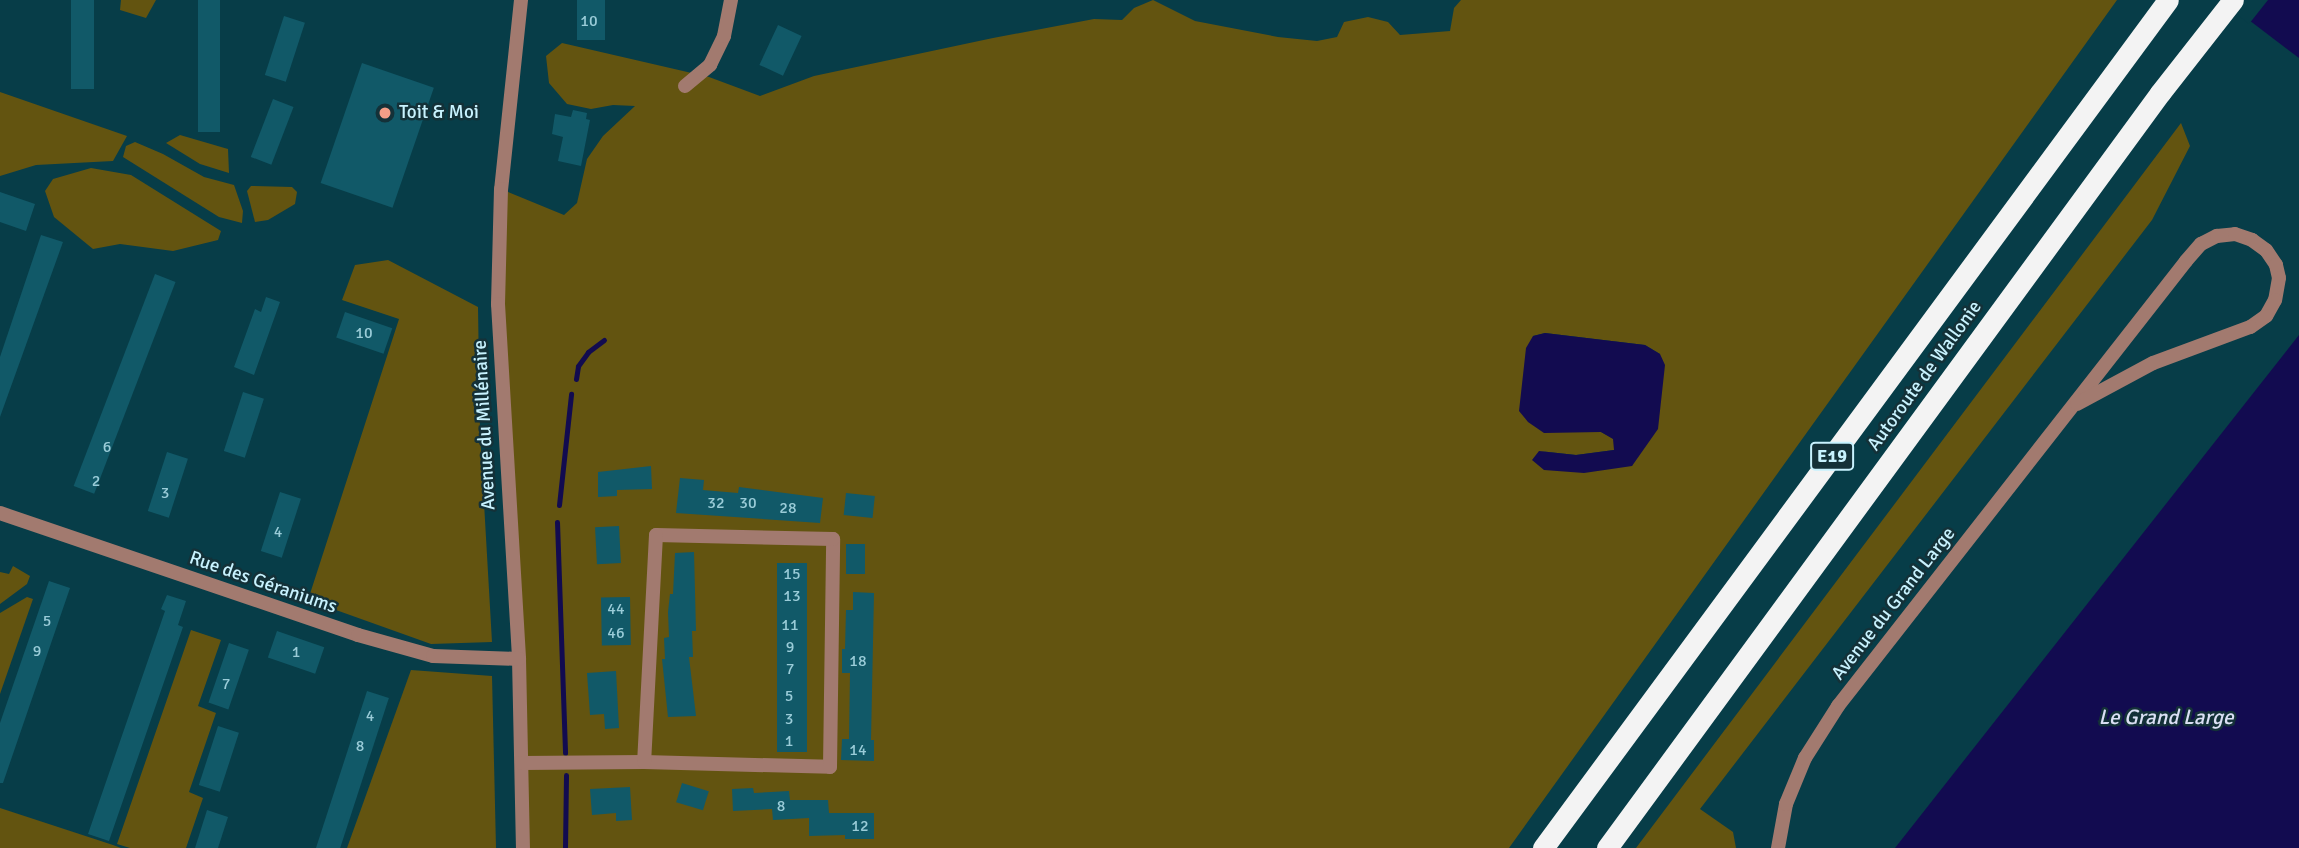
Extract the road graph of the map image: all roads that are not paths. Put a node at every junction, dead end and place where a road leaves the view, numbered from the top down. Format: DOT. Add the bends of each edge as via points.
graph roads {
  1 [pos="521,0"];
  2 [pos="731,0"];
  3 [pos="2168,0"];
  4 [pos="2232,0"];
  5 [pos="685,86"];
  6 [pos="2077,404"];
  7 [pos="0,513"];
  8 [pos="519,659"];
  9 [pos="644,762"];
  10 [pos="522,763"];
  11 [pos="523,848"];
  12 [pos="1543,848"];
  13 [pos="1607,848"];
  14 [pos="1778,848"];
  1 -- 8 [label="street, Avenue du Millénaire" via="501,189 498,304"];
  2 -- 5 [label="street" via="724,36 710,65"];
  3 -- 12 [label="highway, Autoroute de Wallonie / E19"];
  4 -- 13 [label="highway, Autoroute de Wallonie / E19"];
  6 -- 6 [label="street, Avenue du Grand Large" via="2201,244 2235,234 2266,250 2279,278 2266,316 2250,327 2152,363"];
  6 -- 14 [label="street, Avenue du Grand Large" via="1838,706 1805,758 1786,804"];
  7 -- 8 [label="street, Rue des Géraniums" via="358,635 433,656"];
  8 -- 10 [label="street, Avenue du Millénaire"];
  9 -- 9 [label="street" via="830,766 833,539 656,535"];
  9 -- 10 [label="street"];
  10 -- 11 [label="street, Avenue du Millénaire"];
}
